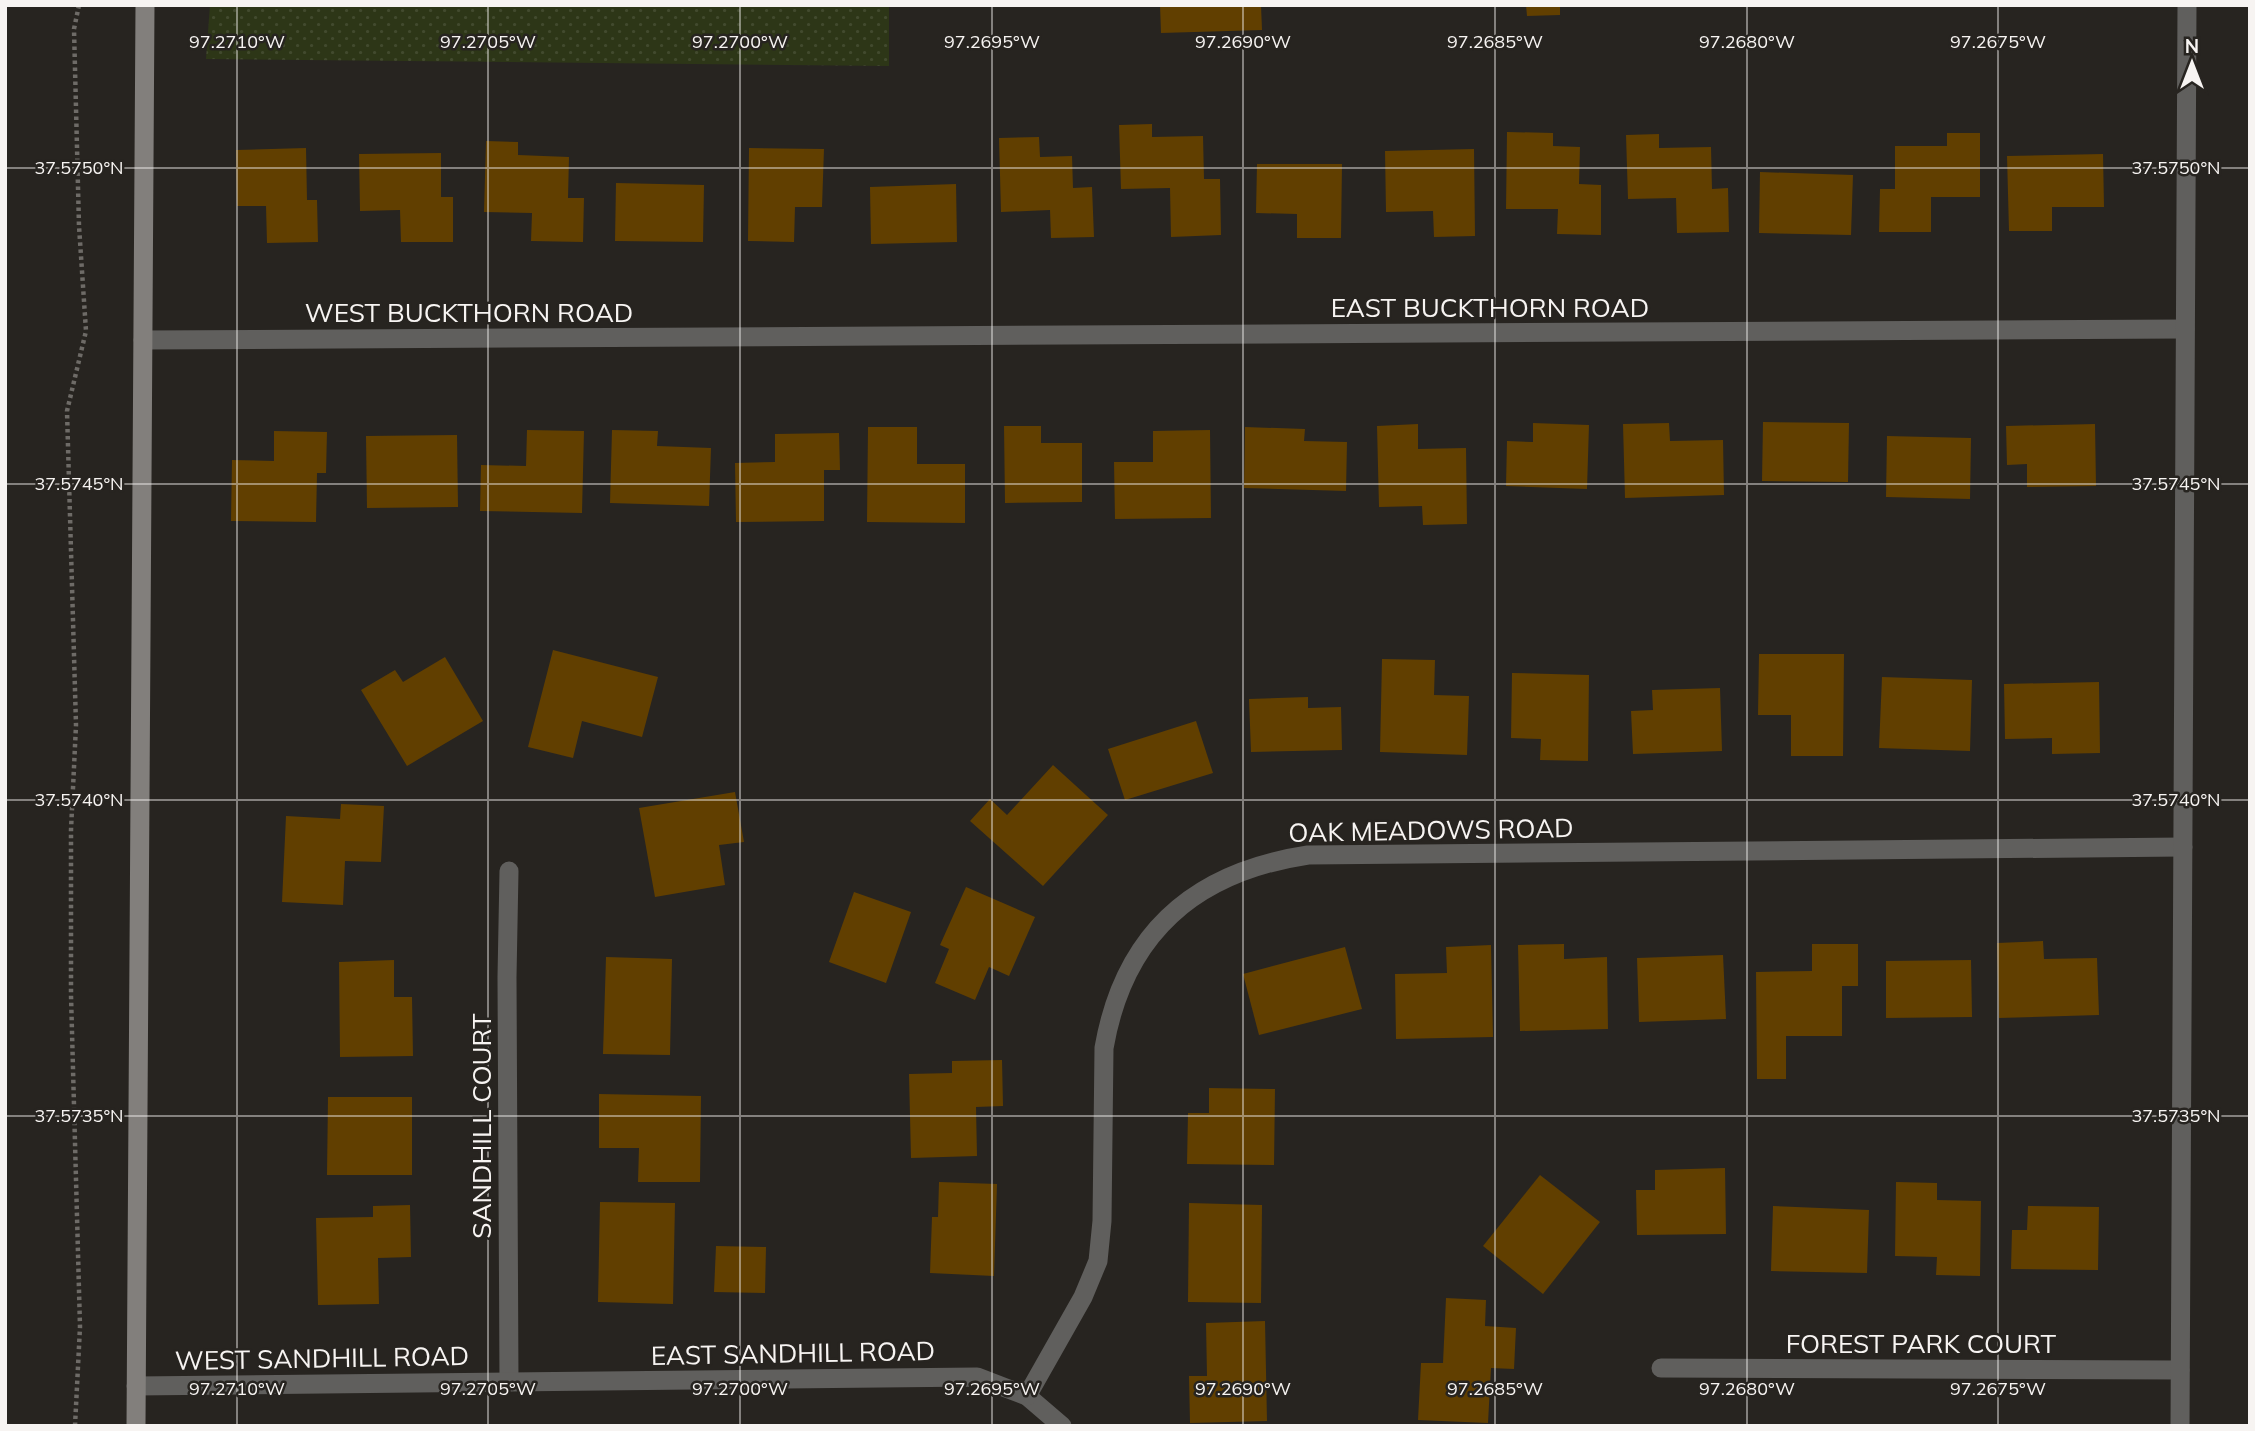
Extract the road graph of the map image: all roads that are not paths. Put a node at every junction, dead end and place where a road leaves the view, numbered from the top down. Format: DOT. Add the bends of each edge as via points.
graph roads {
  1 [pos="145,5"];
  2 [pos="2187,5"];
  3 [pos="2185,330"];
  4 [pos="794,338"];
  5 [pos="143,340"];
  6 [pos="2183,847"];
  7 [pos="509,871"];
  8 [pos="1661,1368"];
  9 [pos="2180,1370"];
  10 [pos="509,1381"];
  11 [pos="136,1386"];
  12 [pos="1027,1396"];
  13 [pos="136,1426"];
  14 [pos="1062,1426"];
  15 [pos="2180,1426"];
  1 -- 5 [label="main road"];
  2 -- 3 [label="street"];
  3 -- 4 [label="street, EAST BUCKTHORN ROAD"];
  3 -- 6 [label="street"];
  4 -- 5 [label="street, WEST BUCKTHORN ROAD"];
  5 -- 11 [label="main road"];
  6 -- 9 [label="street"];
  6 -- 12 [label="street, OAK MEADOWS ROAD" via="1308,855 1266,861 1236,873 1175,911 1146,942 1125,976 1104,1048 1098,1261"];
  7 -- 10 [label="street, SANDHILL COURT"];
  8 -- 9 [label="street, FOREST PARK COURT"];
  9 -- 15 [label="street"];
  10 -- 11 [label="street, WEST SANDHILL ROAD"];
  10 -- 12 [label="street, EAST SANDHILL ROAD" via="977,1377"];
  11 -- 13 [label="main road"];
  12 -- 14 [label="street, EAST SANDHILL ROAD"];
}
